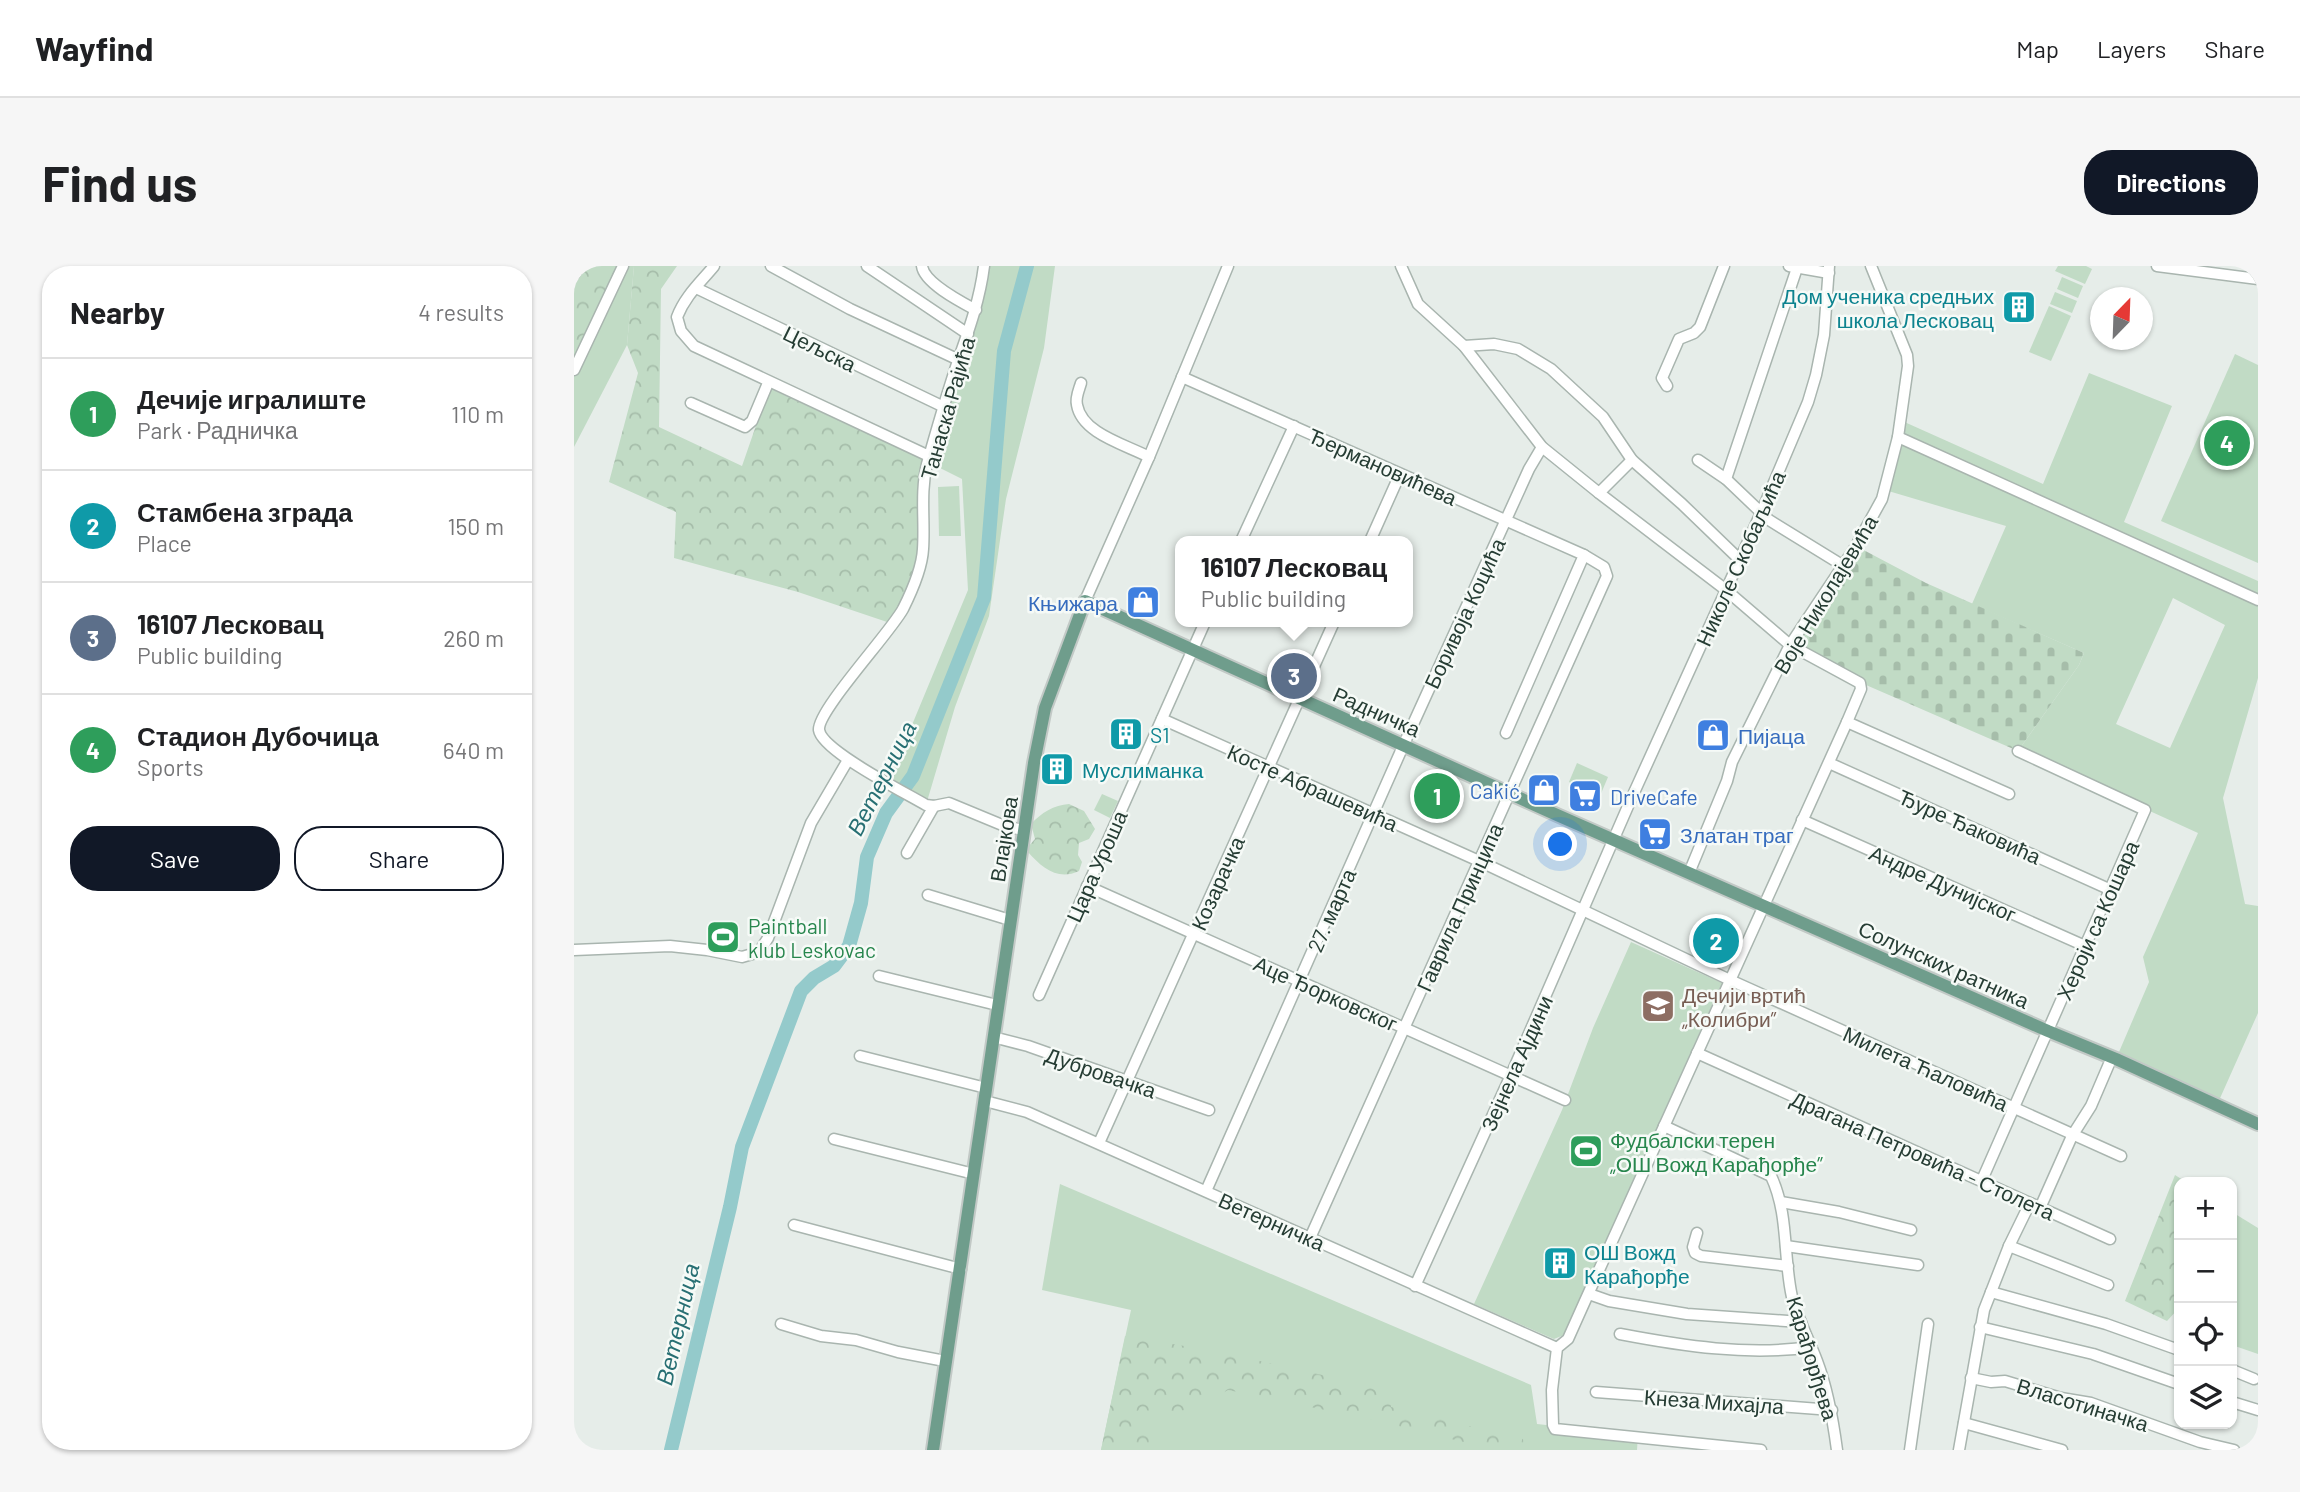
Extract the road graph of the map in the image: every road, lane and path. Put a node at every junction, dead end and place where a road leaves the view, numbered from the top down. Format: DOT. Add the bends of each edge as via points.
graph roads {
  1 [pos="580,266"];
  2 [pos="623,266"];
  3 [pos="714,266"];
  4 [pos="771,266"];
  5 [pos="867,266"];
  6 [pos="922,266"];
  7 [pos="984,266"];
  8 [pos="1228,266"];
  9 [pos="1401,266"];
  10 [pos="1724,266"];
  11 [pos="1871,266"];
  12 [pos="2157,266"];
  13 [pos="1793,267"];
  14 [pos="1829,270"];
  15 [pos="574,274"];
  16 [pos="2258,279"];
  17 [pos="696,288"];
  18 [pos="976,310"];
  19 [pos="968,334"];
  20 [pos="1464,346"];
  21 [pos="958,360"];
  22 [pos="574,370"];
  23 [pos="1182,377"];
  24 [pos="768,383"];
  25 [pos="1081,383"];
  26 [pos="1667,386"];
  27 [pos="691,403"];
  28 [pos="944,407"];
  29 [pos="1294,426"];
  30 [pos="1898,437"];
  31 [pos="1542,447"];
  32 [pos="931,457"];
  33 [pos="1149,457"];
  34 [pos="1632,460"];
  35 [pos="1698,460"];
  36 [pos="1400,474"];
  37 [pos="1726,480"];
  38 [pos="1599,494"];
  39 [pos="1761,513"];
  40 [pos="1506,521"];
  41 [pos="1243,536"];
  42 [pos="1372,536"];
  43 [pos="1584,555"];
  44 [pos="1739,559"];
  45 [pos="1842,565"];
  46 [pos="1608,576"];
  47 [pos="1726,590"];
  48 [pos="2258,600"];
  49 [pos="1085,601"];
  50 [pos="1203,627"];
  51 [pos="1332,627"];
  52 [pos="1790,645"];
  53 [pos="1193,649"];
  54 [pos="1300,697"];
  55 [pos="1162,719"];
  56 [pos="1847,722"];
  57 [pos="1506,733"];
  58 [pos="1404,744"];
  59 [pos="2018,751"];
  60 [pos="848,760"];
  61 [pos="1829,763"];
  62 [pos="1268,766"];
  63 [pos="1510,792"];
  64 [pos="2009,794"];
  65 [pos="930,806"];
  66 [pos="1373,815"];
  67 [pos="1802,820"];
  68 [pos="1024,830"];
  69 [pos="1615,840"];
  70 [pos="907,853"];
  71 [pos="1479,861"];
  72 [pos="1689,873"];
  73 [pos="1087,886"];
  74 [pos="2111,890"];
  75 [pos="928,895"];
  76 [pos="1763,906"];
  77 [pos="1584,910"];
  78 [pos="1010,920"];
  79 [pos="1194,934"];
  80 [pos="2085,946"];
  81 [pos="574,950"];
  82 [pos="879,976"];
  83 [pos="1730,980"];
  84 [pos="1300,981"];
  85 [pos="1039,995"];
  86 [pos="997,1005"];
  87 [pos="1404,1028"];
  88 [pos="2048,1031"];
  89 [pos="993,1037"];
  90 [pos="1697,1053"];
  91 [pos="860,1056"];
  92 [pos="2112,1057"];
  93 [pos="1511,1075"];
  94 [pos="1127,1082"];
  95 [pos="986,1094"];
  96 [pos="1565,1100"];
  97 [pos="2015,1108"];
  98 [pos="1209,1111"];
  99 [pos="2258,1124"];
  100 [pos="1664,1126"];
  101 [pos="2072,1136"];
  102 [pos="834,1139"];
  103 [pos="1099,1143"];
  104 [pos="2121,1156"];
  105 [pos="974,1174"];
  106 [pos="1982,1180"];
  107 [pos="1206,1191"];
  108 [pos="1781,1202"];
  109 [pos="2035,1205"];
  110 [pos="794,1225"];
  111 [pos="1911,1230"];
  112 [pos="1697,1233"];
  113 [pos="1310,1238"];
  114 [pos="2110,1239"];
  115 [pos="1786,1246"];
  116 [pos="2009,1246"];
  117 [pos="1918,1265"];
  118 [pos="1788,1266"];
  119 [pos="961,1269"];
  120 [pos="2108,1285"];
  121 [pos="1415,1286"];
  122 [pos="1990,1292"];
  123 [pos="1589,1294"];
  124 [pos="1801,1322"];
  125 [pos="781,1324"];
  126 [pos="1928,1324"];
  127 [pos="1980,1327"];
  128 [pos="1620,1334"];
  129 [pos="1811,1347"];
  130 [pos="1557,1348"];
  131 [pos="2174,1348"];
  132 [pos="945,1361"];
  133 [pos="2237,1372"];
  134 [pos="1971,1378"];
  135 [pos="2253,1378"];
  136 [pos="2174,1382"];
  137 [pos="1597,1392"];
  138 [pos="2237,1404"];
  139 [pos="1832,1410"];
  140 [pos="2258,1410"];
  141 [pos="1964,1423"];
  142 [pos="933,1450"];
  143 [pos="1761,1450"];
  144 [pos="1837,1450"];
  145 [pos="1910,1450"];
  146 [pos="1959,1450"];
  147 [pos="2062,1450"];
  148 [pos="2234,1450"];
  1 -- 15 [label="street"];
  2 -- 22 [label="street"];
  3 -- 17 [label="street"];
  4 -- 21 [label="street"];
  5 -- 19 [label="street"];
  6 -- 18 [label="street" via="930,281"];
  7 -- 18 [label="street, Танаска Рајића"];
  8 -- 23 [label="street, Влајкова"];
  9 -- 20 [label="street" via="1418,304"];
  10 -- 26 [label="street" via="1700,327 1679,339 1668,360 1662,378"];
  11 -- 30 [label="street, Воје Николајевића" via="1907,355"];
  12 -- 16 [label="street"];
  13 -- 14 [label="street"];
  13 -- 37 [label="street"];
  14 -- 39 [label="street, Николе Скобаљића" via="1824,335 1813,387"];
  17 -- 24 [label="street" via="677,317 687,340"];
  17 -- 28 [label="street, Цељска"];
  18 -- 19 [label="street, Танаска Рајића"];
  19 -- 21 [label="street, Танаска Рајића"];
  20 -- 31 [label="street"];
  20 -- 34 [label="street" via="1506,346 1528,353 1600,412"];
  21 -- 28 [label="street, Танаска Рајића"];
  23 -- 29 [label="street, Ђермановићева"];
  23 -- 33 [label="street, Влајкова"];
  24 -- 27 [label="street" via="752,421 745,426"];
  24 -- 32 [label="street"];
  25 -- 33 [label="street" via="1077,406 1086,423"];
  28 -- 32 [label="street, Танаска Рајића"];
  29 -- 36 [label="street, Ђермановићева"];
  29 -- 41 [label="street"];
  30 -- 45 [label="street, Воје Николајевића" via="1882,499"];
  30 -- 48 [label="street"];
  31 -- 38 [label="street"];
  31 -- 40 [label="street, Боривоја Коцића"];
  32 -- 60 [label="street, Танаска Рајића" via="922,494 922,558 913,584 893,624 820,723 821,737"];
  33 -- 49 [label="street, Влајкова"];
  34 -- 38 [label="street"];
  34 -- 44 [label="street"];
  35 -- 37 [label="street"];
  36 -- 40 [label="street, Ђермановићева"];
  36 -- 42 [label="street"];
  37 -- 39 [label="street"];
  38 -- 47 [label="street"];
  39 -- 44 [label="street, Николе Скобаљића"];
  39 -- 45 [label="street"];
  40 -- 43 [label="street, Ђермановићева"];
  40 -- 58 [label="street, Боривоја Коцића"];
  43 -- 46 [label="street, Ђермановићева" via="1604,567"];
  43 -- 57 [label="street"];
  44 -- 47 [label="street, Николе Скобаљића"];
  45 -- 52 [label="street, Воје Николајевића"];
  46 -- 63 [label="street, Гаврила Принципа"];
  47 -- 52 [label="street"];
  47 -- 69 [label="street, Николе Скобаљића"];
  49 -- 53 [label="main road, Радничка"];
  49 -- 68 [label="main road, Влајкова" via="1045,708"];
  50 -- 53 [label="street, Цара Уроша"];
  51 -- 54 [label="street, Козарачка"];
  52 -- 56 [label="street" via="1860,683"];
  52 -- 72 [label="street, Воје Николајевића" via="1732,762"];
  53 -- 54 [label="main road, Радничка"];
  53 -- 55 [label="street, Цара Уроша"];
  54 -- 58 [label="main road, Радничка"];
  54 -- 62 [label="street, Козарачка"];
  55 -- 62 [label="street, Косте Абрашевића"];
  55 -- 73 [label="street, Цара Уроша"];
  56 -- 61 [label="street"];
  56 -- 64 [label="street"];
  58 -- 63 [label="main road, Радничка"];
  58 -- 66 [label="street, 27. марта"];
  59 -- 74 [label="street, Хероји са Кошара" via="2145,810"];
  60 -- 65 [label="street, Танаска Рајића"];
  60 -- 81 [label="street" via="811,823 759,952 742,957 670,946"];
  61 -- 67 [label="street"];
  61 -- 74 [label="street, Ђуре Ђаковића"];
  62 -- 66 [label="street, Косте Абрашевића"];
  62 -- 79 [label="street, Козарачка"];
  63 -- 69 [label="main road, Радничка"];
  63 -- 71 [label="street, Гаврила Принципа"];
  65 -- 68 [label="street" via="949,803"];
  65 -- 70 [label="street"];
  66 -- 71 [label="street, Косте Абрашевића"];
  66 -- 84 [label="street, 27. марта"];
  67 -- 76 [label="street"];
  67 -- 80 [label="street, Андре Дунијског"];
  68 -- 78 [label="main road, Влајкова"];
  69 -- 72 [label="main road, Солунских ратника"];
  69 -- 77 [label="street, Зејнела Ајдини"];
  71 -- 77 [label="street, Косте Абрашевића"];
  71 -- 87 [label="street, Гаврила Принципа"];
  72 -- 76 [label="main road, Солунских ратника"];
  73 -- 79 [label="street, Аце Ђорковског"];
  73 -- 85 [label="street, Цара Уроша"];
  74 -- 80 [label="street, Хероји са Кошара"];
  75 -- 78 [label="street"];
  76 -- 83 [label="street"];
  76 -- 88 [label="main road, Солунских ратника"];
  77 -- 83 [label="street, Косте Абрашевића"];
  77 -- 93 [label="street, Зејнела Ајдини"];
  78 -- 86 [label="main road, Влајкова"];
  79 -- 84 [label="street, Аце Ђорковског"];
  79 -- 94 [label="street, Козарачка"];
  80 -- 88 [label="street, Хероји са Кошара"];
  82 -- 86 [label="street"];
  83 -- 90 [label="street"];
  83 -- 97 [label="street, Милета Ћаловића"];
  84 -- 87 [label="street, Аце Ђорковског"];
  84 -- 107 [label="street, 27. марта"];
  86 -- 89 [label="main road, Влајкова"];
  87 -- 93 [label="street, Аце Ђорковског"];
  87 -- 113 [label="street, Гаврила Принципа"];
  88 -- 92 [label="main road, Солунских ратника"];
  88 -- 97 [label="street, Хероји са Кошара"];
  89 -- 94 [label="street, Дубровачка"];
  89 -- 95 [label="main road, Влајкова"];
  90 -- 100 [label="street"];
  90 -- 106 [label="street, Драгана Петровића - Столета"];
  91 -- 95 [label="street, Ветерничка"];
  92 -- 99 [label="main road, Солунских ратника"];
  92 -- 101 [label="street"];
  93 -- 96 [label="street, Аце Ђорковског"];
  93 -- 121 [label="street, Зејнела Ајдини"];
  94 -- 98 [label="street, Дубровачка"];
  94 -- 103 [label="street, Козарачка"];
  95 -- 103 [label="street, Ветерничка"];
  95 -- 105 [label="main road, Влајкова"];
  97 -- 101 [label="street, Милета Ћаловића"];
  97 -- 106 [label="street, Хероји са Кошара"];
  100 -- 108 [label="street, Карађорђева" via="1771,1176"];
  100 -- 123 [label="street"];
  101 -- 104 [label="street, Милета Ћаловића"];
  101 -- 109 [label="street"];
  102 -- 105 [label="street"];
  103 -- 107 [label="street, Ветерничка"];
  105 -- 119 [label="main road, Влајкова"];
  106 -- 109 [label="street, Драгана Петровића - Столета"];
  107 -- 113 [label="street, Ветерничка"];
  108 -- 111 [label="street"];
  108 -- 115 [label="street, Карађорђева"];
  109 -- 114 [label="street, Драгана Петровића - Столета"];
  109 -- 116 [label="street"];
  110 -- 119 [label="street"];
  112 -- 118 [label="street" via="1693,1247 1701,1256"];
  113 -- 121 [label="street, Ветерничка"];
  115 -- 117 [label="street"];
  115 -- 118 [label="street, Карађорђева"];
  116 -- 120 [label="street"];
  116 -- 122 [label="street"];
  118 -- 124 [label="street, Карађорђева"];
  119 -- 132 [label="main road, Влајкова"];
  121 -- 130 [label="street, Ветерничка"];
  122 -- 127 [label="street"];
  122 -- 131 [label="street"];
  123 -- 124 [label="street" via="1677,1312"];
  123 -- 130 [label="street" via="1568,1339"];
  124 -- 129 [label="street, Карађорђева"];
  125 -- 132 [label="street"];
  126 -- 145 [label="street"];
  127 -- 134 [label="street"];
  127 -- 136 [label="street" via="2093,1354"];
  128 -- 129 [label="street" via="1739,1350"];
  129 -- 139 [label="street, Карађорђева"];
  130 -- 143 [label="street" via="1552,1390 1555,1429"];
  132 -- 142 [label="main road, Влајкова"];
  133 -- 135 [label="street"];
  134 -- 141 [label="street"];
  134 -- 148 [label="street, Власотиначка" via="2005,1381 2091,1403"];
  137 -- 139 [label="street, Кнеза Михајла"];
  138 -- 140 [label="street"];
  139 -- 144 [label="street, Карађорђева"];
  141 -- 146 [label="street"];
  141 -- 147 [label="street"];
}
